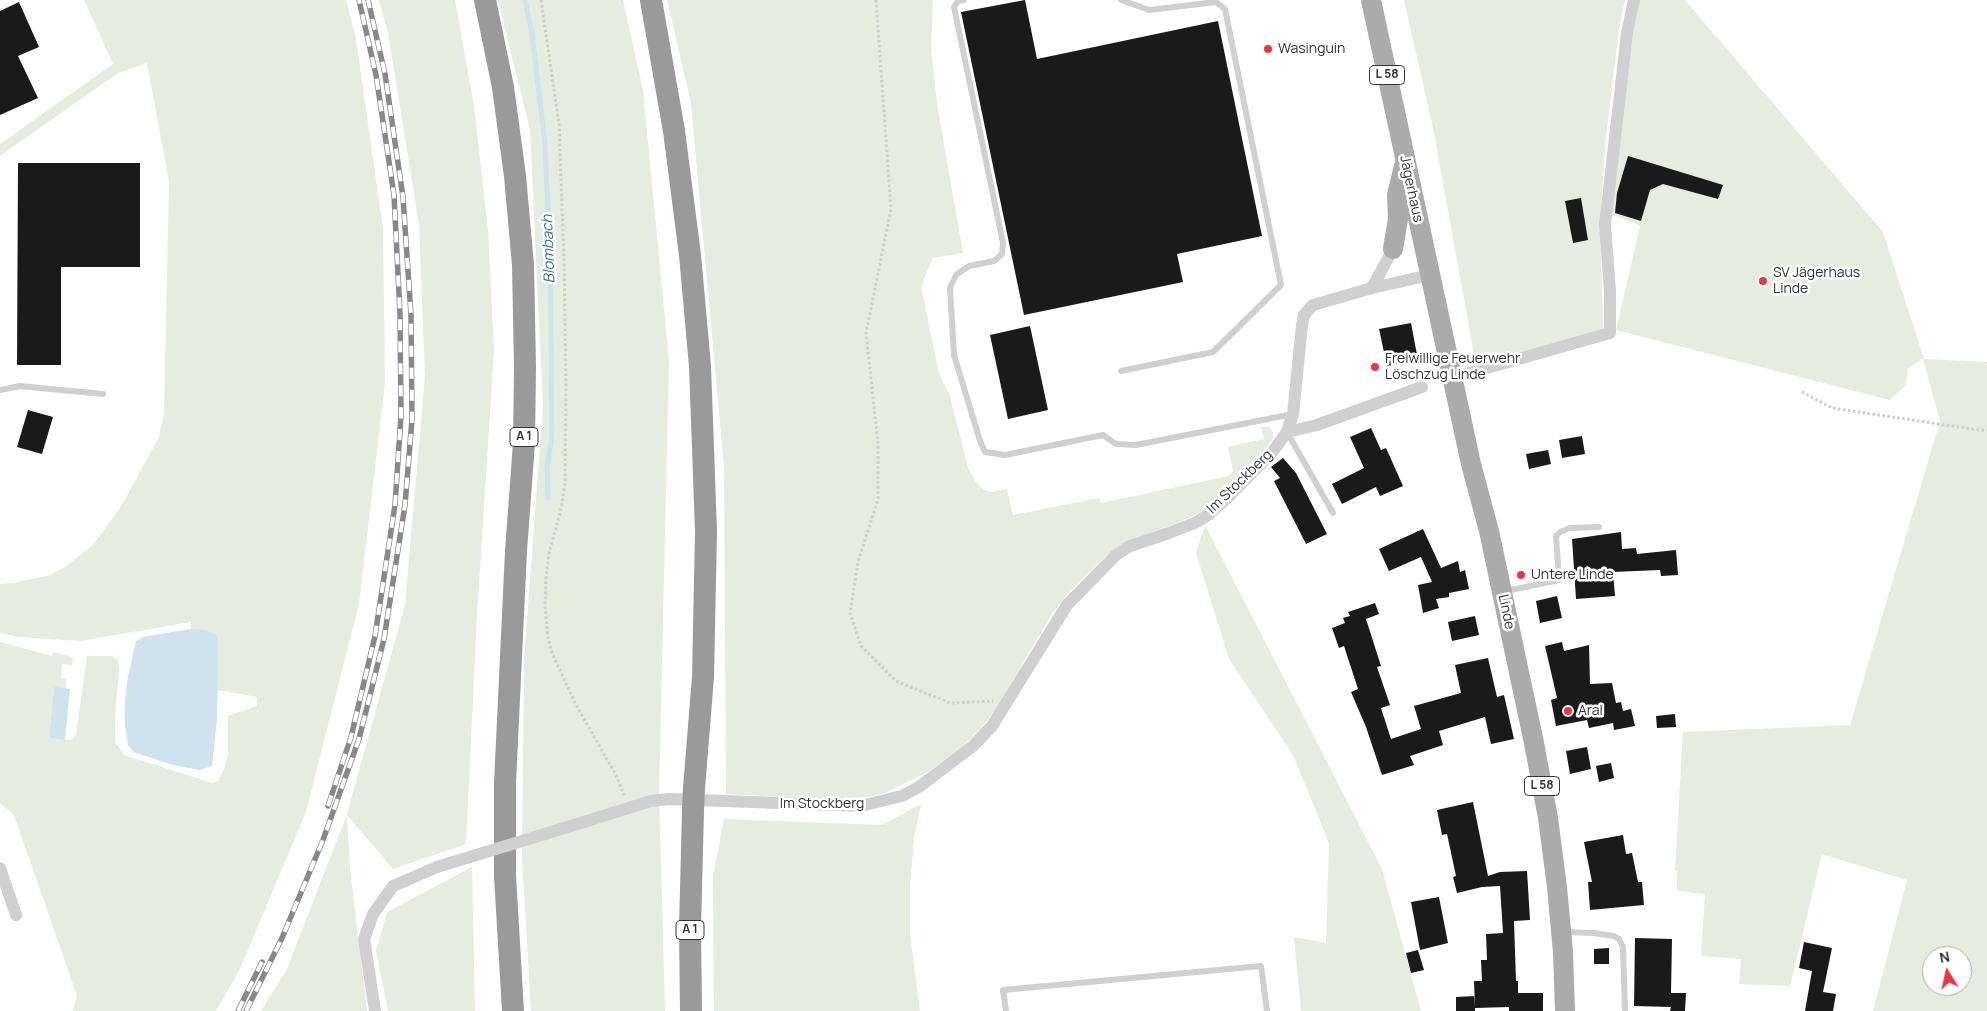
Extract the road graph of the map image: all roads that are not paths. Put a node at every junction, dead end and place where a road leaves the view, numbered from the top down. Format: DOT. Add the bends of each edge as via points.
graph roads {
  1 [pos="485,0"];
  2 [pos="651,0"];
  3 [pos="964,0"];
  4 [pos="1121,0"];
  5 [pos="1371,0"];
  6 [pos="1634,0"];
  7 [pos="1405,159"];
  8 [pos="1393,249"];
  9 [pos="1430,275"];
  10 [pos="1372,288"];
  11 [pos="1121,371"];
  12 [pos="1452,378"];
  13 [pos="1422,387"];
  14 [pos="0,390"];
  15 [pos="103,394"];
  16 [pos="1292,414"];
  17 [pos="1287,432"];
  18 [pos="1333,513"];
  19 [pos="1599,526"];
  20 [pos="1502,592"];
  21 [pos="0,868"];
  22 [pos="16,915"];
  23 [pos="1561,932"];
  24 [pos="375,1011"];
  25 [pos="513,1011"];
  26 [pos="691,1011"];
  27 [pos="1006,1011"];
  28 [pos="1267,1011"];
  29 [pos="1565,1011"];
  30 [pos="1625,1011"];
  1 -- 25 [label="highway, A 1" via="503,87 523,265 524,443 505,783 505,876"];
  2 -- 26 [label="highway, A 1, bridge" via="674,131 700,366 706,531 703,677 693,811"];
  3 -- 16 [label="lane" via="958,1 954,7 1003,243 1002,254 994,261 969,266 956,275 950,288 954,355 985,452 1005,455 1103,435 1116,444 1136,445"];
  4 -- 11 [label="lane" via="1149,10 1216,2 1224,9 1281,285 1213,352"];
  5 -- 7 [label="main road, Jägerhaus / L 58"];
  6 -- 12 [label="street" via="1627,33 1604,225 1610,333"];
  7 -- 8 [label="main road" via="1397,195"];
  7 -- 9 [label="main road, Jägerhaus / L 58"];
  8 -- 10 [label="street"];
  9 -- 10 [label="street, Im Stockberg"];
  9 -- 12 [label="main road, Jägerhaus / L 58"];
  10 -- 16 [label="street, Im Stockberg" via="1313,305 1304,315"];
  12 -- 20 [label="main road, Linde / L 58"];
  13 -- 17 [label="street" via="1317,425"];
  14 -- 15 [label="lane" via="20,386"];
  16 -- 17 [label="street, Im Stockberg"];
  17 -- 18 [label="lane"];
  17 -- 24 [label="street, Im Stockberg, bridge" via="1271,454 1209,514 1170,533 1130,546 1116,555 1067,605 992,726 974,746 911,792 861,806 651,801 437,868 393,886 373,914 364,939"];
  19 -- 20 [label="lane" via="1570,528 1556,536 1559,580"];
  20 -- 23 [label="main road, Linde / L 58" via="1548,818"];
  21 -- 22 [label="street"];
  23 -- 29 [label="main road, Linde / L 58"];
  23 -- 30 [label="lane" via="1592,933 1619,939 1623,948"];
  27 -- 28 [label="lane" via="1003,990 1261,966"];
}
